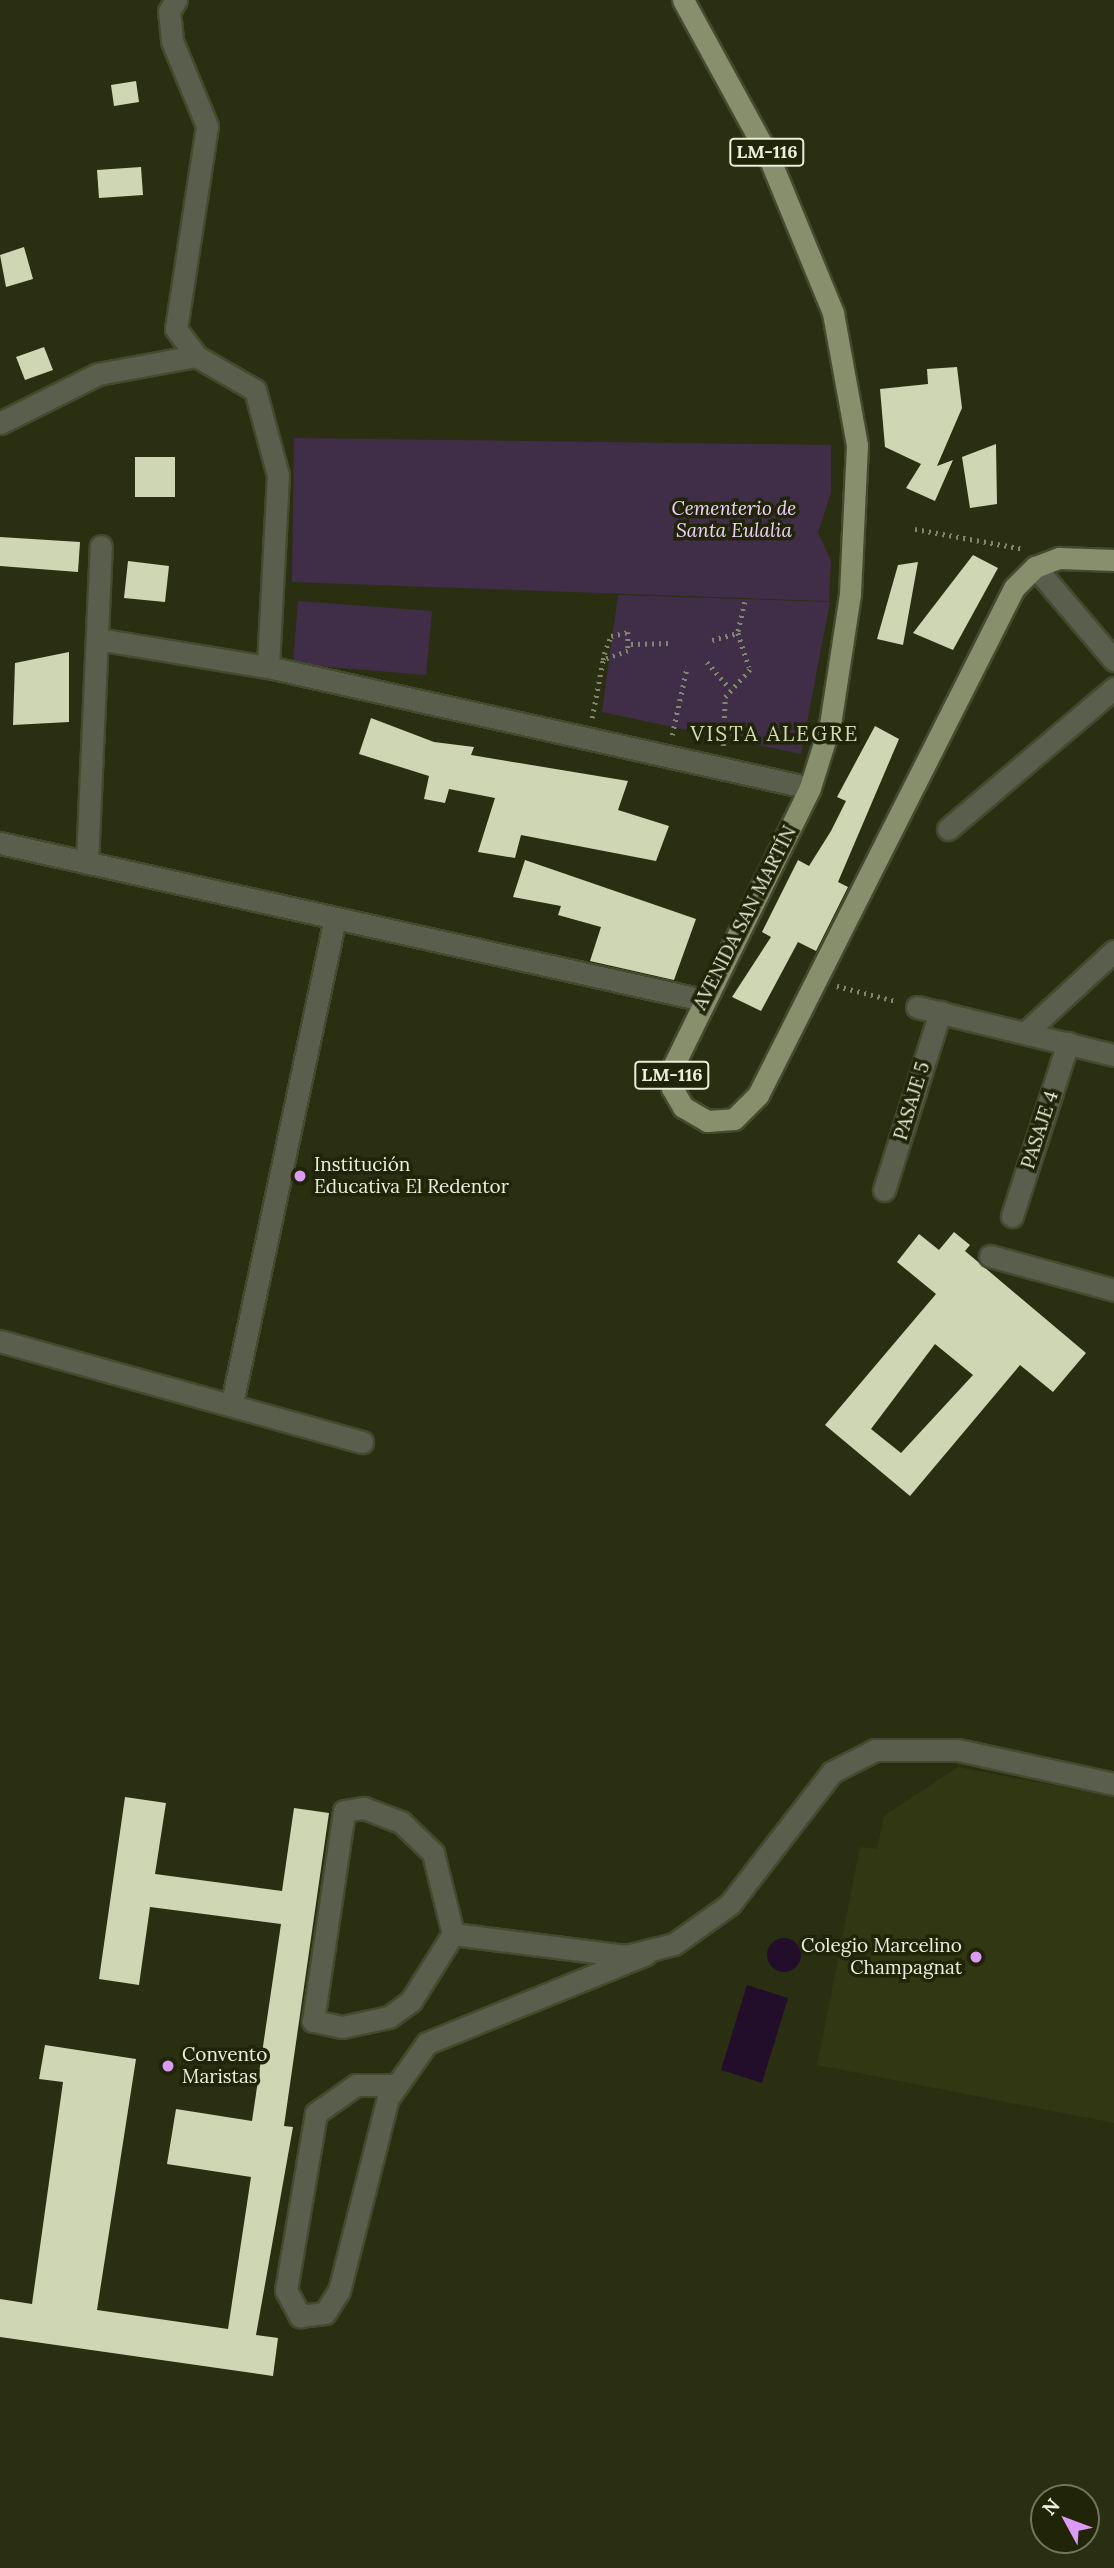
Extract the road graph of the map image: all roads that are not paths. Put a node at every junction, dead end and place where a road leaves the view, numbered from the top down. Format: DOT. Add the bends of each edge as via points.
graph roads {
  1 [pos="176,0"];
  2 [pos="683,0"];
  3 [pos="196,356"];
  4 [pos="0,423"];
  5 [pos="101,546"];
  6 [pos="1114,560"];
  7 [pos="1035,568"];
  8 [pos="98,639"];
  9 [pos="1114,660"];
  10 [pos="268,667"];
  11 [pos="1114,688"];
  12 [pos="810,788"];
  13 [pos="948,829"];
  14 [pos="0,843"];
  15 [pos="87,863"];
  16 [pos="335,920"];
  17 [pos="1114,951"];
  18 [pos="703,1000"];
  19 [pos="917,1007"];
  20 [pos="940,1012"];
  21 [pos="1025,1033"];
  22 [pos="1068,1043"];
  23 [pos="1114,1055"];
  24 [pos="884,1190"];
  25 [pos="1012,1216"];
  26 [pos="990,1256"];
  27 [pos="1114,1290"];
  28 [pos="0,1341"];
  29 [pos="232,1403"];
  30 [pos="362,1441"];
  31 [pos="1114,1784"];
  32 [pos="453,1934"];
  33 [pos="646,1954"];
  34 [pos="397,2085"];
  1 -- 3 [label="street" via="169,11 172,41 207,126 176,329"];
  2 -- 12 [label="main road, AVENIDA SAN MARTÍN / LM-116" via="768,155 833,313 854,403 856,477 840,678"];
  3 -- 4 [label="street" via="98,374"];
  3 -- 10 [label="street" via="255,390 268,422 278,475"];
  5 -- 8 [label="street"];
  6 -- 7 [label="main road, AVENIDA SAN MARTÍN / LM-116" via="1059,558"];
  7 -- 9 [label="street"];
  7 -- 18 [label="main road, AVENIDA SAN MARTÍN / LM-116" via="999,609 818,981 758,1095 734,1119 707,1121 683,1107 672,1088 672,1069"];
  8 -- 10 [label="street"];
  8 -- 15 [label="street"];
  10 -- 12 [label="street" via="719,764"];
  11 -- 13 [label="street"];
  12 -- 18 [label="main road, AVENIDA SAN MARTÍN / LM-116"];
  14 -- 15 [label="street"];
  15 -- 16 [label="street"];
  16 -- 18 [label="street"];
  16 -- 29 [label="street"];
  17 -- 21 [label="street"];
  19 -- 20 [label="street"];
  20 -- 21 [label="street"];
  20 -- 24 [label="street, PASAJE 5"];
  21 -- 22 [label="street"];
  22 -- 23 [label="street"];
  22 -- 25 [label="street, PASAJE 4"];
  26 -- 27 [label="street"];
  28 -- 29 [label="street"];
  29 -- 30 [label="street"];
  31 -- 33 [label="street" via="958,1750 875,1749 832,1772 730,1904 674,1944"];
  32 -- 32 [label="street" via="428,1979 389,2017 342,2026 313,2021 344,1811 383,1814 420,1837 445,1881"];
  32 -- 33 [label="street"];
  33 -- 34 [label="street" via="427,2043"];
  34 -- 34 [label="street" via="388,2098 339,2291 325,2313 300,2316 286,2290 316,2113 356,2085"];
}
